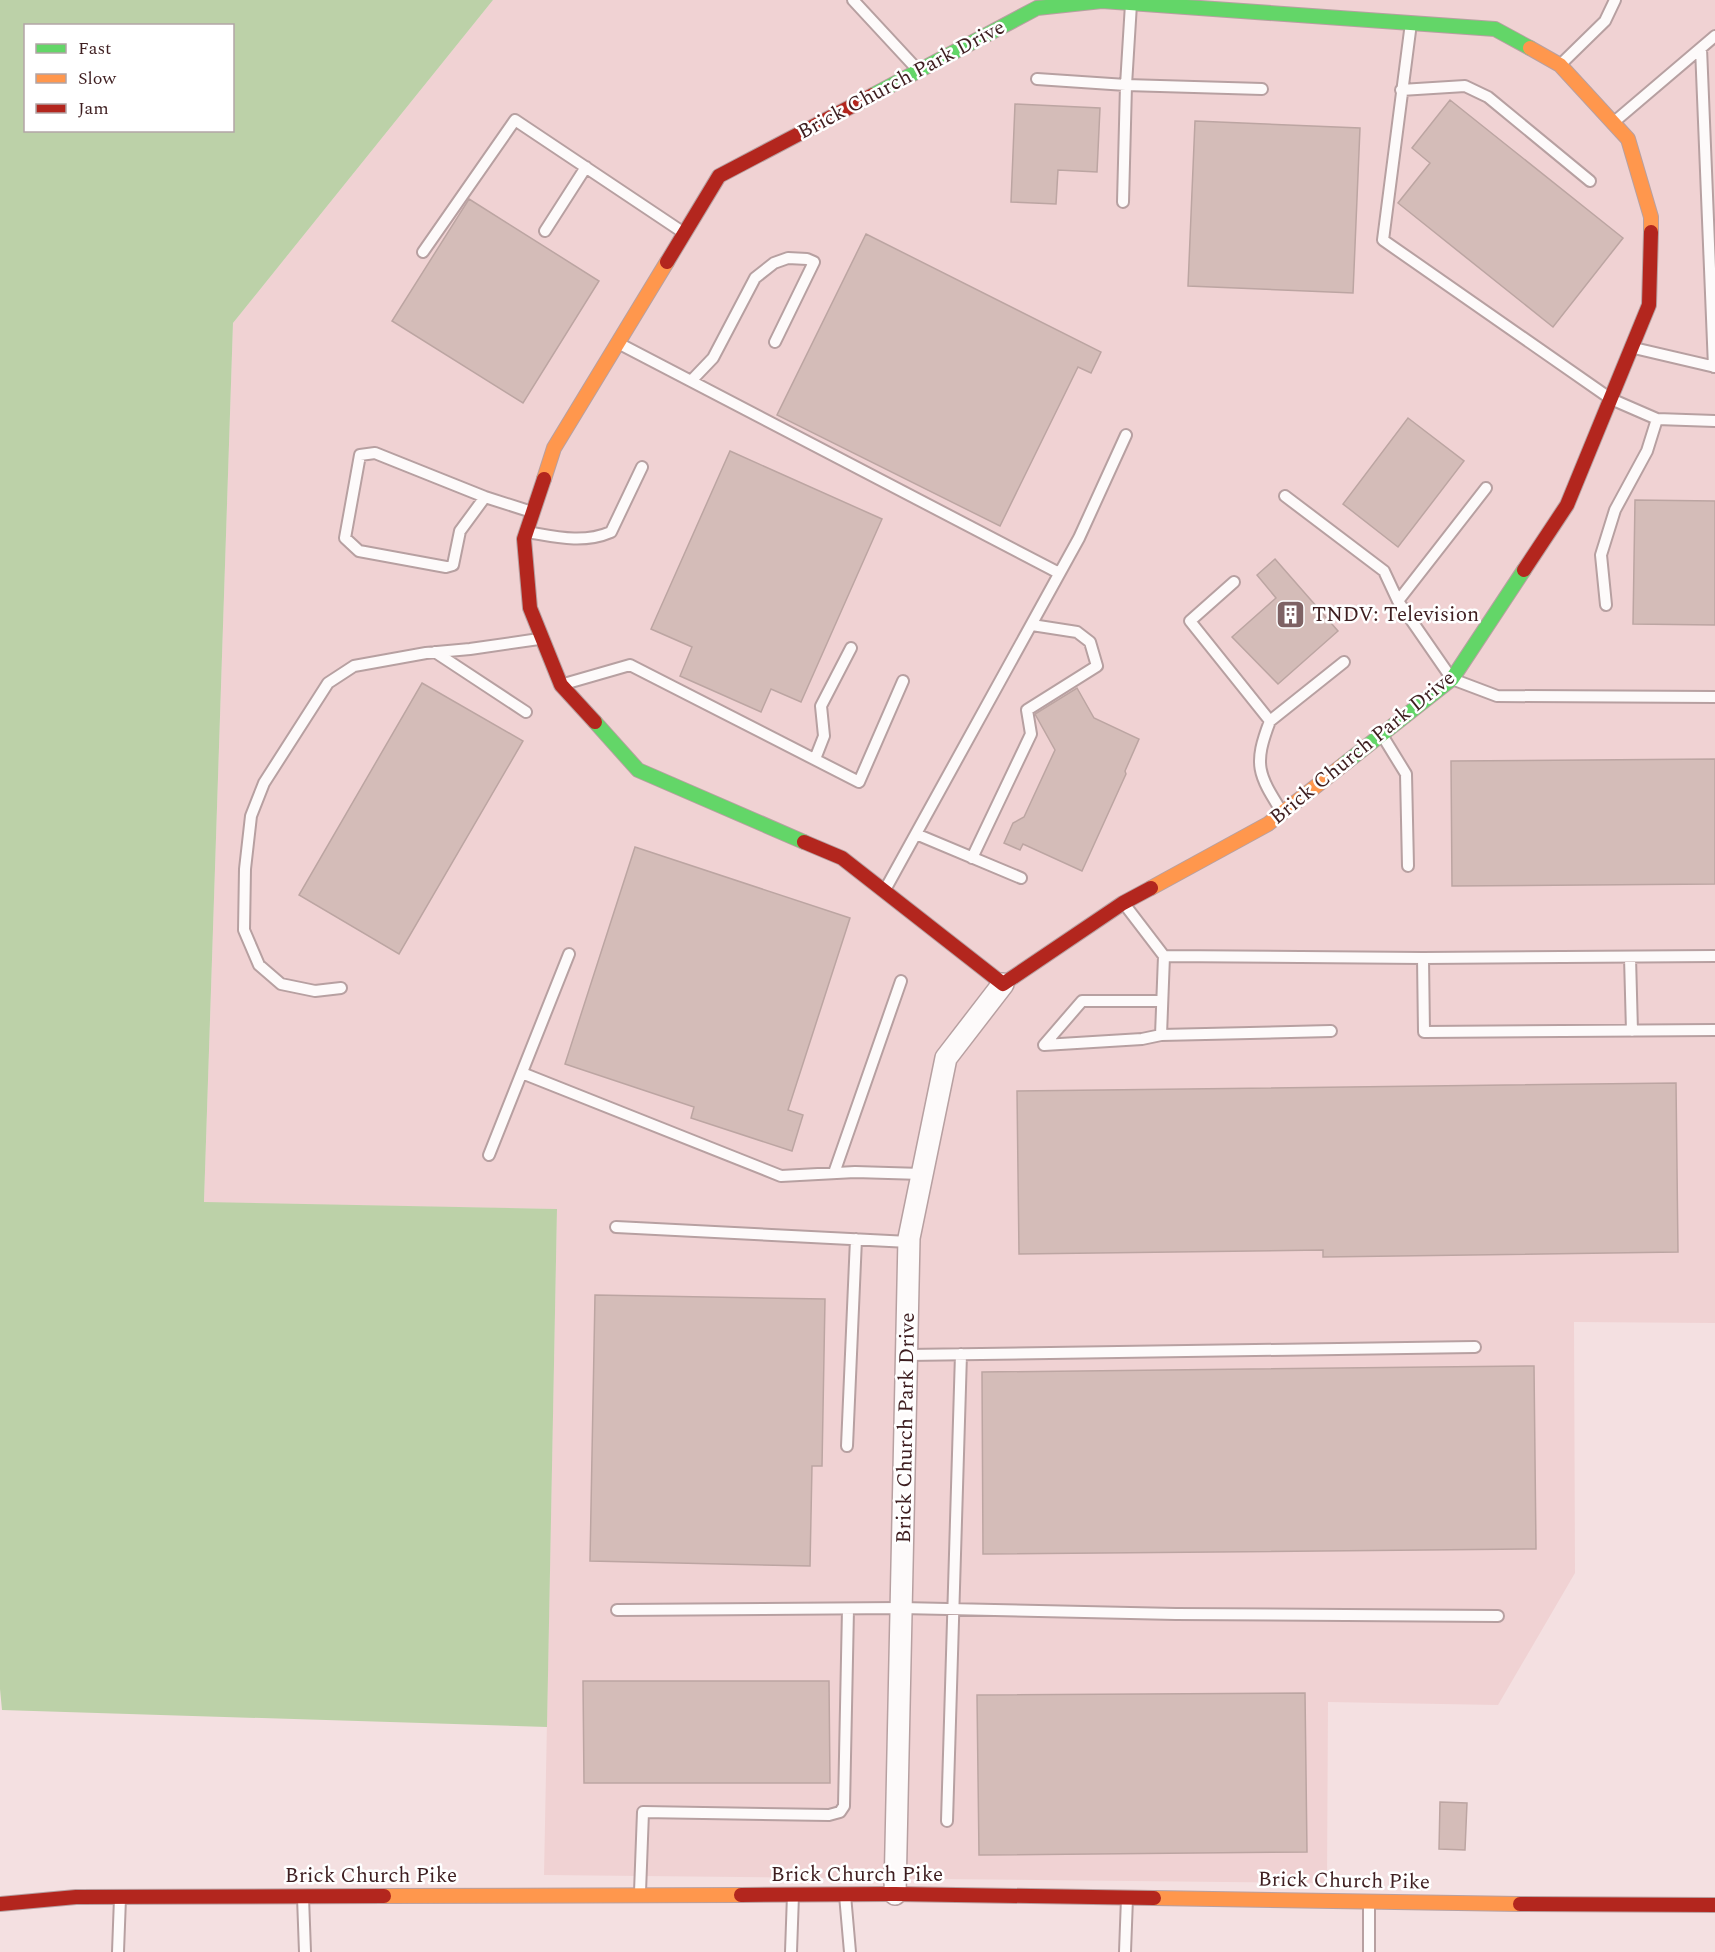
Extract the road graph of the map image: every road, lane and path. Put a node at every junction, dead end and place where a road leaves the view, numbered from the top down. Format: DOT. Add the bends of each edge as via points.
graph roads {
  1 [pos="853,0"];
  2 [pos="1615,0"];
  3 [pos="1131,4"];
  4 [pos="1256,6"];
  5 [pos="1411,23"];
  6 [pos="1715,36"];
  7 [pos="1701,48"];
  8 [pos="1560,65"];
  9 [pos="918,70"];
  10 [pos="1037,78"];
  11 [pos="1126,85"];
  12 [pos="1262,89"];
  13 [pos="1401,90"];
  14 [pos="1613,123"];
  15 [pos="586,167"];
  16 [pos="1590,181"];
  17 [pos="1123,202"];
  18 [pos="544,231"];
  19 [pos="684,233"];
  20 [pos="423,252"];
  21 [pos="775,342"];
  22 [pos="618,343"];
  23 [pos="1632,347"];
  24 [pos="1715,367"];
  25 [pos="691,381"];
  26 [pos="1611,399"];
  27 [pos="1657,419"];
  28 [pos="1715,421"];
  29 [pos="1126,435"];
  30 [pos="642,467"];
  31 [pos="1486,488"];
  32 [pos="1285,496"];
  33 [pos="485,497"];
  34 [pos="533,512"];
  35 [pos="527,532"];
  36 [pos="1059,573"];
  37 [pos="1234,582"];
  38 [pos="1398,601"];
  39 [pos="1606,605"];
  40 [pos="1032,625"];
  41 [pos="542,638"];
  42 [pos="851,648"];
  43 [pos="435,652"];
  44 [pos="1344,662"];
  45 [pos="1452,679"];
  46 [pos="903,681"];
  47 [pos="561,685"];
  48 [pos="1715,697"];
  49 [pos="526,712"];
  50 [pos="1270,721"];
  51 [pos="1382,735"];
  52 [pos="815,759"];
  53 [pos="1283,813"];
  54 [pos="916,834"];
  55 [pos="972,858"];
  56 [pos="1408,866"];
  57 [pos="1021,878"];
  58 [pos="885,891"];
  59 [pos="1123,903"];
  60 [pos="569,954"];
  61 [pos="1164,956"];
  62 [pos="1715,956"];
  63 [pos="1630,957"];
  64 [pos="1423,958"];
  65 [pos="901,981"];
  66 [pos="1003,984"];
  67 [pos="341,988"];
  68 [pos="1162,1001"];
  69 [pos="1715,1030"];
  70 [pos="1331,1031"];
  71 [pos="1632,1031"];
  72 [pos="1161,1035"];
  73 [pos="522,1073"];
  74 [pos="489,1155"];
  75 [pos="834,1173"];
  76 [pos="922,1174"];
  77 [pos="616,1227"];
  78 [pos="856,1239"];
  79 [pos="909,1242"];
  80 [pos="1475,1347"];
  81 [pos="961,1354"];
  82 [pos="907,1355"];
  83 [pos="847,1446"];
  84 [pos="901,1608"];
  85 [pos="848,1609"];
  86 [pos="954,1609"];
  87 [pos="617,1610"];
  88 [pos="1498,1616"];
  89 [pos="947,1821"];
  90 [pos="895,1894"];
  91 [pos="793,1895"];
  92 [pos="845,1895"];
  93 [pos="303,1896"];
  94 [pos="640,1896"];
  95 [pos="121,1897"];
  96 [pos="1127,1898"];
  97 [pos="1369,1902"];
  98 [pos="0,1904"];
  99 [pos="1715,1905"];
  100 [pos="118,1952"];
  101 [pos="304,1952"];
  102 [pos="791,1952"];
  103 [pos="850,1952"];
  104 [pos="1125,1952"];
  105 [pos="1369,1952"];
  1 -- 9 [label="lane"];
  2 -- 8 [label="lane" via="1605,21"];
  3 -- 4 [label="street, Brick Church Park Drive"];
  3 -- 9 [label="street, Brick Church Park Drive" via="1102,2 1037,8"];
  3 -- 11 [label="lane"];
  4 -- 5 [label="street, Brick Church Park Drive"];
  5 -- 8 [label="street, Brick Church Park Drive" via="1495,29"];
  5 -- 13 [label="lane"];
  6 -- 7 [label="lane"];
  7 -- 14 [label="lane"];
  7 -- 24 [label="lane"];
  8 -- 14 [label="street, Brick Church Park Drive"];
  9 -- 19 [label="street, Brick Church Park Drive" via="719,176"];
  10 -- 11 [label="lane"];
  11 -- 12 [label="lane"];
  11 -- 17 [label="lane"];
  13 -- 16 [label="lane" via="1465,86 1488,97"];
  13 -- 26 [label="lane" via="1383,240"];
  14 -- 23 [label="street, Brick Church Park Drive" via="1628,139 1651,217 1649,305"];
  15 -- 18 [label="lane"];
  15 -- 19 [label="lane"];
  15 -- 20 [label="lane" via="515,120"];
  19 -- 22 [label="street, Brick Church Park Drive"];
  21 -- 25 [label="lane" via="814,262 788,258 755,278 713,358"];
  22 -- 25 [label="lane"];
  22 -- 34 [label="street, Brick Church Park Drive" via="554,448"];
  23 -- 24 [label="lane"];
  23 -- 26 [label="street, Brick Church Park Drive"];
  25 -- 36 [label="lane"];
  26 -- 27 [label="lane"];
  26 -- 45 [label="street, Brick Church Park Drive" via="1567,505"];
  27 -- 28 [label="lane"];
  27 -- 39 [label="lane" via="1647,450 1615,510 1601,555"];
  29 -- 36 [label="lane"];
  30 -- 35 [label="lane" via="612,532 590,539 573,539"];
  31 -- 38 [label="lane"];
  32 -- 38 [label="lane" via="1384,571"];
  33 -- 33 [label="lane" via="375,453 360,455 345,538 359,551 446,567 453,565 460,531"];
  33 -- 34 [label="lane"];
  34 -- 35 [label="street, Brick Church Park Drive"];
  35 -- 41 [label="street, Brick Church Park Drive" via="524,539 530,608"];
  36 -- 40 [label="lane"];
  37 -- 50 [label="lane" via="1190,621"];
  38 -- 45 [label="lane"];
  40 -- 54 [label="lane"];
  40 -- 55 [label="lane" via="1077,632 1090,642 1097,666 1027,710 1030,734"];
  41 -- 43 [label="lane"];
  41 -- 47 [label="street, Brick Church Park Drive"];
  42 -- 52 [label="lane" via="821,706 824,736"];
  43 -- 49 [label="lane"];
  43 -- 67 [label="lane" via="354,666 328,683 264,783 251,816 244,930 259,965 281,984 315,991"];
  44 -- 50 [label="lane"];
  45 -- 48 [label="lane" via="1497,696"];
  45 -- 51 [label="street, Brick Church Park Drive"];
  46 -- 52 [label="lane" via="859,782"];
  47 -- 52 [label="lane" via="630,665"];
  47 -- 58 [label="street, Brick Church Park Drive" via="638,770 842,858"];
  50 -- 53 [label="lane" via="1259,756 1260,769"];
  51 -- 53 [label="street, Brick Church Park Drive"];
  51 -- 56 [label="lane" via="1406,774"];
  53 -- 59 [label="street, Brick Church Park Drive"];
  54 -- 55 [label="lane"];
  54 -- 58 [label="lane"];
  55 -- 57 [label="lane"];
  58 -- 66 [label="street, Brick Church Park Drive"];
  59 -- 61 [label="lane"];
  59 -- 66 [label="street, Brick Church Park Drive"];
  60 -- 73 [label="lane"];
  61 -- 64 [label="lane"];
  61 -- 68 [label="lane"];
  62 -- 63 [label="lane"];
  63 -- 64 [label="lane"];
  63 -- 71 [label="lane"];
  64 -- 71 [label="lane" via="1424,1032"];
  65 -- 75 [label="lane"];
  66 -- 76 [label="street, Brick Church Park Drive" via="946,1058"];
  68 -- 72 [label="lane"];
  68 -- 72 [label="lane" via="1082,1001 1044,1045"];
  69 -- 71 [label="lane"];
  70 -- 72 [label="lane"];
  73 -- 74 [label="lane"];
  73 -- 75 [label="lane" via="781,1176"];
  75 -- 76 [label="lane"];
  76 -- 79 [label="street, Brick Church Park Drive"];
  77 -- 78 [label="lane"];
  78 -- 79 [label="lane"];
  78 -- 83 [label="lane"];
  79 -- 82 [label="street, Brick Church Park Drive"];
  80 -- 81 [label="lane"];
  81 -- 82 [label="lane"];
  81 -- 86 [label="lane"];
  82 -- 84 [label="street, Brick Church Park Drive"];
  84 -- 85 [label="lane"];
  84 -- 86 [label="lane"];
  84 -- 90 [label="street, Brick Church Park Drive"];
  85 -- 87 [label="lane"];
  85 -- 94 [label="lane" via="844,1806 840,1812 643,1812"];
  86 -- 88 [label="lane"];
  86 -- 89 [label="lane"];
  90 -- 92 [label="street, Brick Church Pike"];
  90 -- 96 [label="street, Brick Church Pike"];
  91 -- 92 [label="street, Brick Church Pike"];
  91 -- 94 [label="street, Brick Church Pike"];
  91 -- 102 [label="lane"];
  92 -- 103 [label="lane"];
  93 -- 94 [label="street, Brick Church Pike"];
  93 -- 95 [label="street, Brick Church Pike"];
  93 -- 101 [label="lane"];
  95 -- 98 [label="street, Brick Church Pike"];
  95 -- 100 [label="lane"];
  96 -- 97 [label="street, Brick Church Pike"];
  96 -- 104 [label="lane"];
  97 -- 99 [label="street, Brick Church Pike"];
  97 -- 105 [label="lane"];
}
